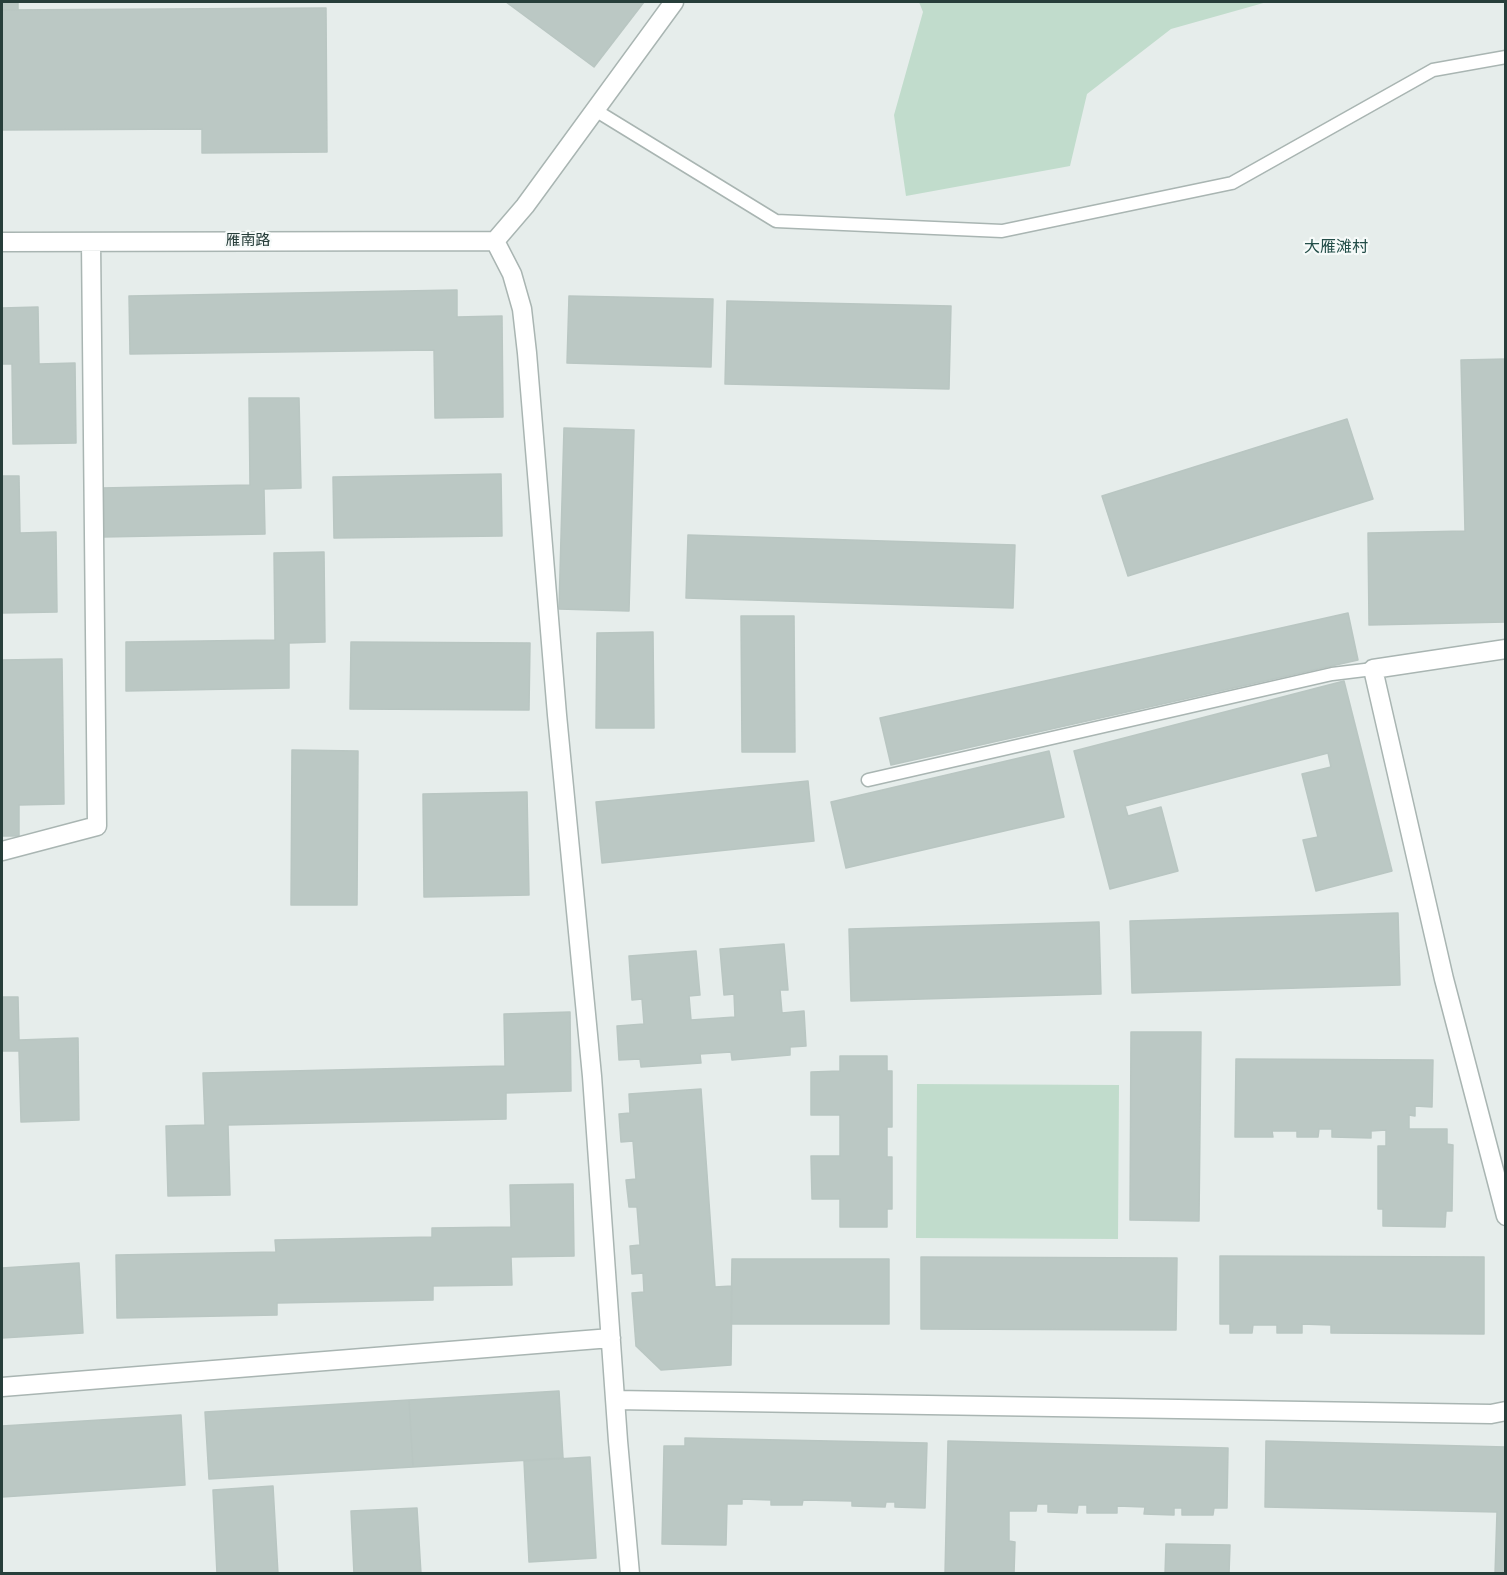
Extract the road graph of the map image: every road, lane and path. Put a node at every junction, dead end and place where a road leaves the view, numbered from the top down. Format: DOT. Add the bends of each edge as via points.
graph roads {
  1 [pos="674,2"];
  2 [pos="1506,57"];
  3 [pos="595,110"];
  4 [pos="495,241"];
  5 [pos="2,242"];
  6 [pos="91,242"];
  7 [pos="1506,649"];
  8 [pos="1373,669"];
  9 [pos="868,780"];
  10 [pos="2,851"];
  11 [pos="1506,1216"];
  12 [pos="611,1338"];
  13 [pos="2,1387"];
  14 [pos="615,1401"];
  15 [pos="1506,1411"];
  16 [pos="630,1574"];
  1 -- 3 [label="street"];
  2 -- 3 [label="lane" via="1433,70 1232,183 1002,231 776,221"];
  3 -- 4 [label="street"];
  4 -- 6 [label="street, 雁南路"];
  4 -- 12 [label="street" via="512,274 522,309 527,353 592,1076"];
  5 -- 6 [label="street, 雁南路"];
  6 -- 10 [label="street" via="97,826"];
  7 -- 8 [label="street"];
  8 -- 9 [label="lane" via="1332,674"];
  8 -- 11 [label="street" via="1444,980"];
  12 -- 13 [label="street"];
  12 -- 14 [label="street"];
  14 -- 15 [label="street" via="1491,1414"];
  14 -- 16 [label="street"];
}
